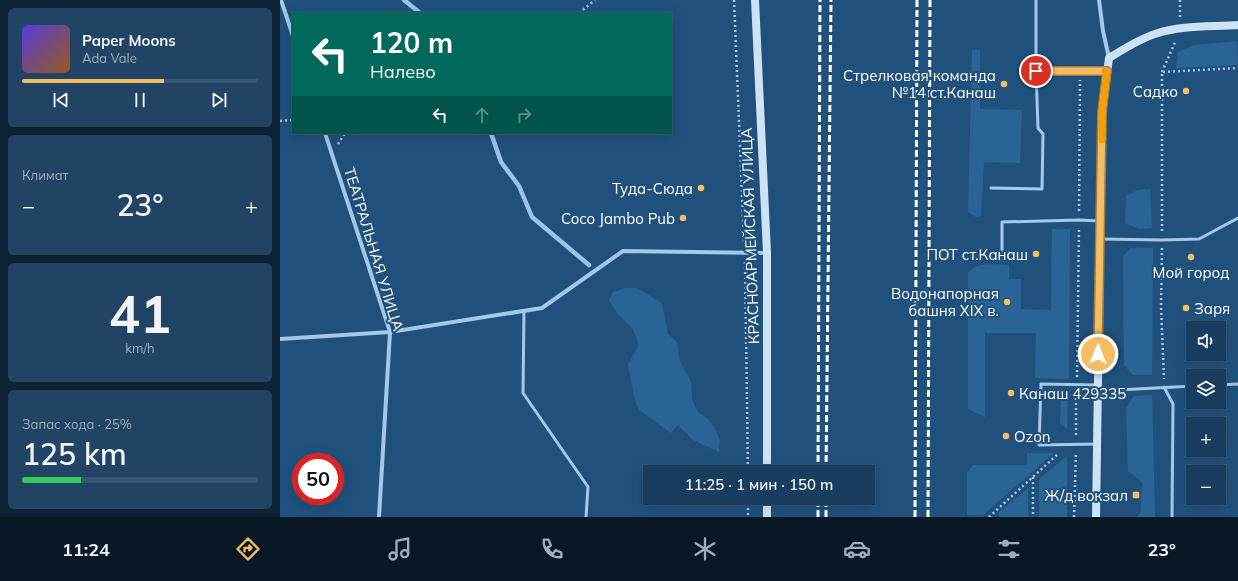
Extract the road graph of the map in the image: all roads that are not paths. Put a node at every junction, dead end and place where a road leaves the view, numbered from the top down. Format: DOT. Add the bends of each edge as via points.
graph roads {
  1 [pos="281,0"];
  2 [pos="755,0"];
  3 [pos="1036,0"];
  4 [pos="1099,0"];
  5 [pos="1238,25"];
  6 [pos="292,33"];
  7 [pos="1109,58"];
  8 [pos="1036,71"];
  9 [pos="1107,71"];
  10 [pos="325,134"];
  11 [pos="991,188"];
  12 [pos="1238,218"];
  13 [pos="1101,222"];
  14 [pos="1101,239"];
  15 [pos="767,253"];
  16 [pos="1002,259"];
  17 [pos="524,311"];
  18 [pos="390,332"];
  19 [pos="280,339"];
  20 [pos="1238,384"];
  21 [pos="1226,385"];
  22 [pos="1186,386"];
  23 [pos="1164,387"];
  24 [pos="1097,388"];
  25 [pos="1097,444"];
  26 [pos="767,465"];
  27 [pos="767,505"];
  28 [pos="379,517"];
  29 [pos="586,517"];
  30 [pos="767,517"];
  31 [pos="1096,517"];
  32 [pos="1172,517"];
  1 -- 6 [label="street"];
  2 -- 15 [label="main road, КРАСНОАРМЕЙСКАЯ УЛИЦА"];
  3 -- 8 [label="lane"];
  4 -- 7 [label="street"];
  5 -- 7 [label="main road" via="1181,28 1156,34 1132,44"];
  7 -- 9 [label="main road"];
  8 -- 9 [label="lane"];
  8 -- 11 [label="lane" via="1038,128 1043,134 1042,189"];
  9 -- 13 [label="main road" via="1102,112"];
  10 -- 18 [label="street, ТЕАТРАЛЬНАЯ УЛИЦА"];
  12 -- 14 [label="lane" via="1199,239"];
  13 -- 14 [label="main road"];
  13 -- 16 [label="lane" via="1002,222"];
  14 -- 24 [label="main road"];
  15 -- 17 [label="street" via="623,251 542,308"];
  15 -- 26 [label="main road, КРАСНОАРМЕЙСКАЯ УЛИЦА"];
  17 -- 18 [label="street"];
  17 -- 29 [label="lane" via="523,393 588,487"];
  18 -- 19 [label="street"];
  18 -- 28 [label="street, ТЕАТРАЛЬНАЯ УЛИЦА"];
  20 -- 21 [label="lane"];
  22 -- 23 [label="lane"];
  23 -- 24 [label="lane"];
  23 -- 32 [label="lane" via="1173,404"];
  24 -- 25 [label="main road"];
  24 -- 25 [label="lane" via="1041,384 1039,445"];
  25 -- 31 [label="main road"];
  27 -- 30 [label="main road"];
}
